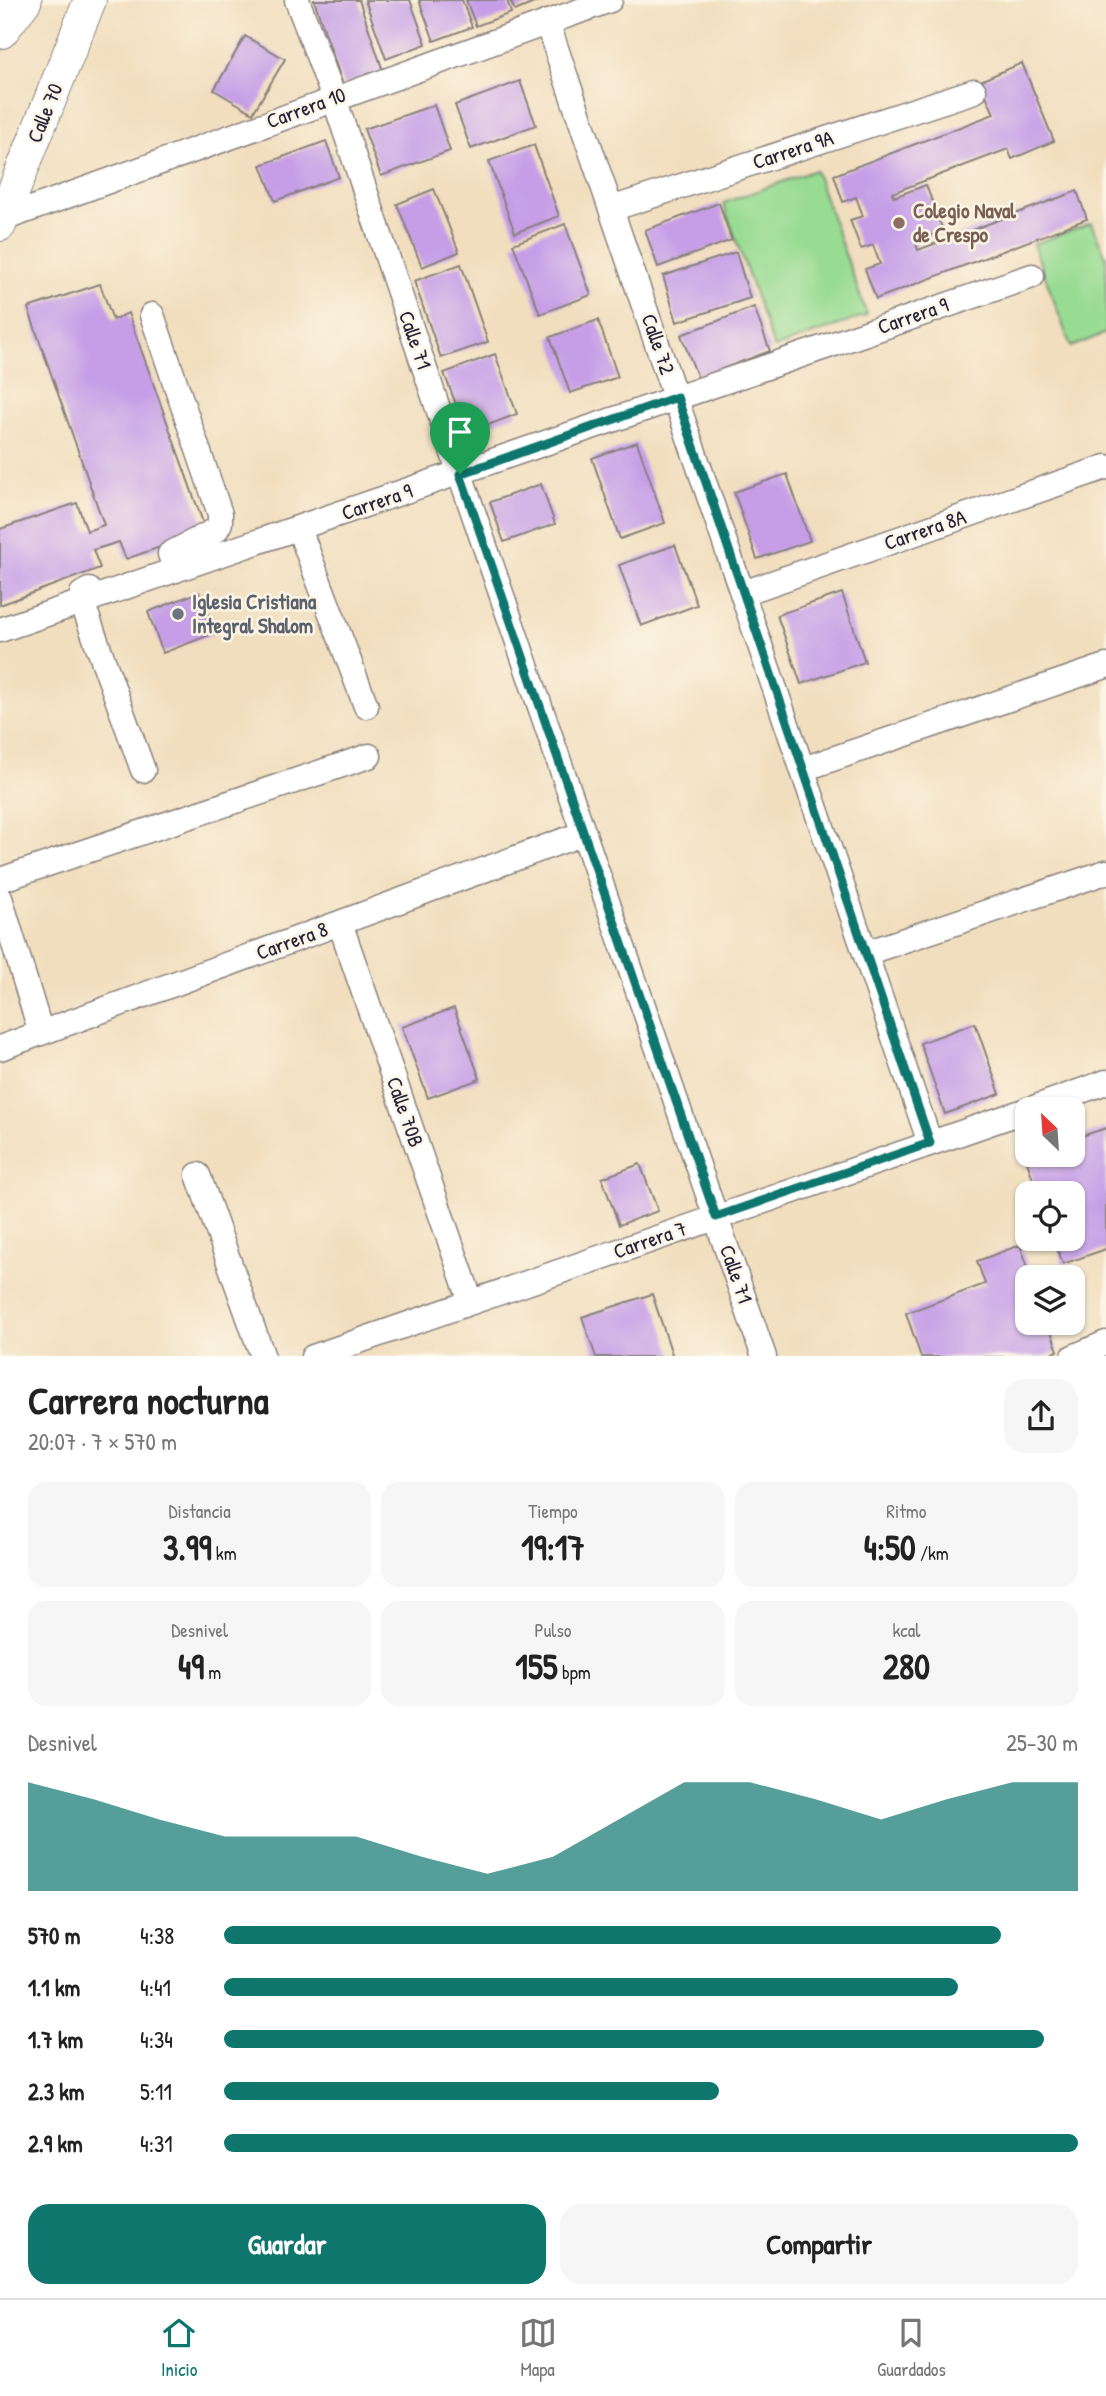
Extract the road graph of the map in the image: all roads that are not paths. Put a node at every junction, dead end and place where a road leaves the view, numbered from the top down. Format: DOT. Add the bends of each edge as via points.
graph roads {
  1 [pos="23,0"];
  2 [pos="90,0"];
  3 [pos="297,0"];
  4 [pos="608,0"];
  5 [pos="547,22"];
  6 [pos="0,30"];
  7 [pos="974,91"];
  8 [pos="334,98"];
  9 [pos="611,209"];
  10 [pos="1,222"];
  11 [pos="1032,276"];
  12 [pos="152,315"];
  13 [pos="677,397"];
  14 [pos="1106,467"];
  15 [pos="460,474"];
  16 [pos="299,529"];
  17 [pos="171,556"];
  18 [pos="743,593"];
  19 [pos="82,602"];
  20 [pos="0,630"];
  21 [pos="1106,666"];
  22 [pos="366,706"];
  23 [pos="369,756"];
  24 [pos="803,769"];
  25 [pos="143,770"];
  26 [pos="584,833"];
  27 [pos="1106,872"];
  28 [pos="0,880"];
  29 [pos="0,898"];
  30 [pos="340,923"];
  31 [pos="866,953"];
  32 [pos="41,1033"];
  33 [pos="0,1048"];
  34 [pos="1106,1082"];
  35 [pos="1064,1097"];
  36 [pos="1015,1114"];
  37 [pos="930,1143"];
  38 [pos="198,1175"];
  39 [pos="716,1217"];
  40 [pos="471,1302"];
  41 [pos="1106,1343"];
  42 [pos="263,1356"];
  43 [pos="313,1356"];
  44 [pos="764,1356"];
  45 [pos="1073,1356"];
  1 -- 6 [label="highway"];
  2 -- 10 [label="main road, Calle 70"];
  3 -- 8 [label="street, Calle 71"];
  4 -- 5 [label="street, Carrera 10"];
  5 -- 8 [label="street, Carrera 10"];
  5 -- 9 [label="street, Calle 72"];
  7 -- 9 [label="street, Carrera 9A"];
  8 -- 10 [label="street, Carrera 10"];
  8 -- 15 [label="street, Calle 71"];
  9 -- 13 [label="street, Calle 72"];
  11 -- 13 [label="street, Carrera 9"];
  12 -- 17 [label="street" via="220,514 216,530"];
  13 -- 15 [label="street, Carrera 9"];
  13 -- 18 [label="street, Calle 72"];
  14 -- 18 [label="street, Carrera 8A"];
  15 -- 16 [label="street, Carrera 9"];
  15 -- 26 [label="street, Calle 71"];
  16 -- 17 [label="street, Carrera 9"];
  16 -- 22 [label="street"];
  17 -- 19 [label="street, Carrera 9"];
  18 -- 24 [label="street, Calle 72"];
  19 -- 20 [label="street, Carrera 9"];
  19 -- 25 [label="street"];
  21 -- 24 [label="street"];
  23 -- 28 [label="street"];
  24 -- 31 [label="street, Calle 72"];
  26 -- 30 [label="street, Carrera 8"];
  26 -- 39 [label="street, Calle 71"];
  27 -- 31 [label="street"];
  29 -- 32 [label="street"];
  30 -- 32 [label="street, Carrera 8"];
  30 -- 40 [label="street, Calle 70B"];
  31 -- 37 [label="street, Calle 72"];
  32 -- 33 [label="street, Carrera 8"];
  34 -- 35 [label="street, Carrera 7"];
  36 -- 37 [label="street, Carrera 7"];
  37 -- 39 [label="street, Carrera 7"];
  38 -- 42 [label="street"];
  39 -- 40 [label="street, Carrera 7"];
  39 -- 44 [label="street, Calle 71"];
  40 -- 43 [label="street, Carrera 7"];
  41 -- 45 [label="street"];
}
